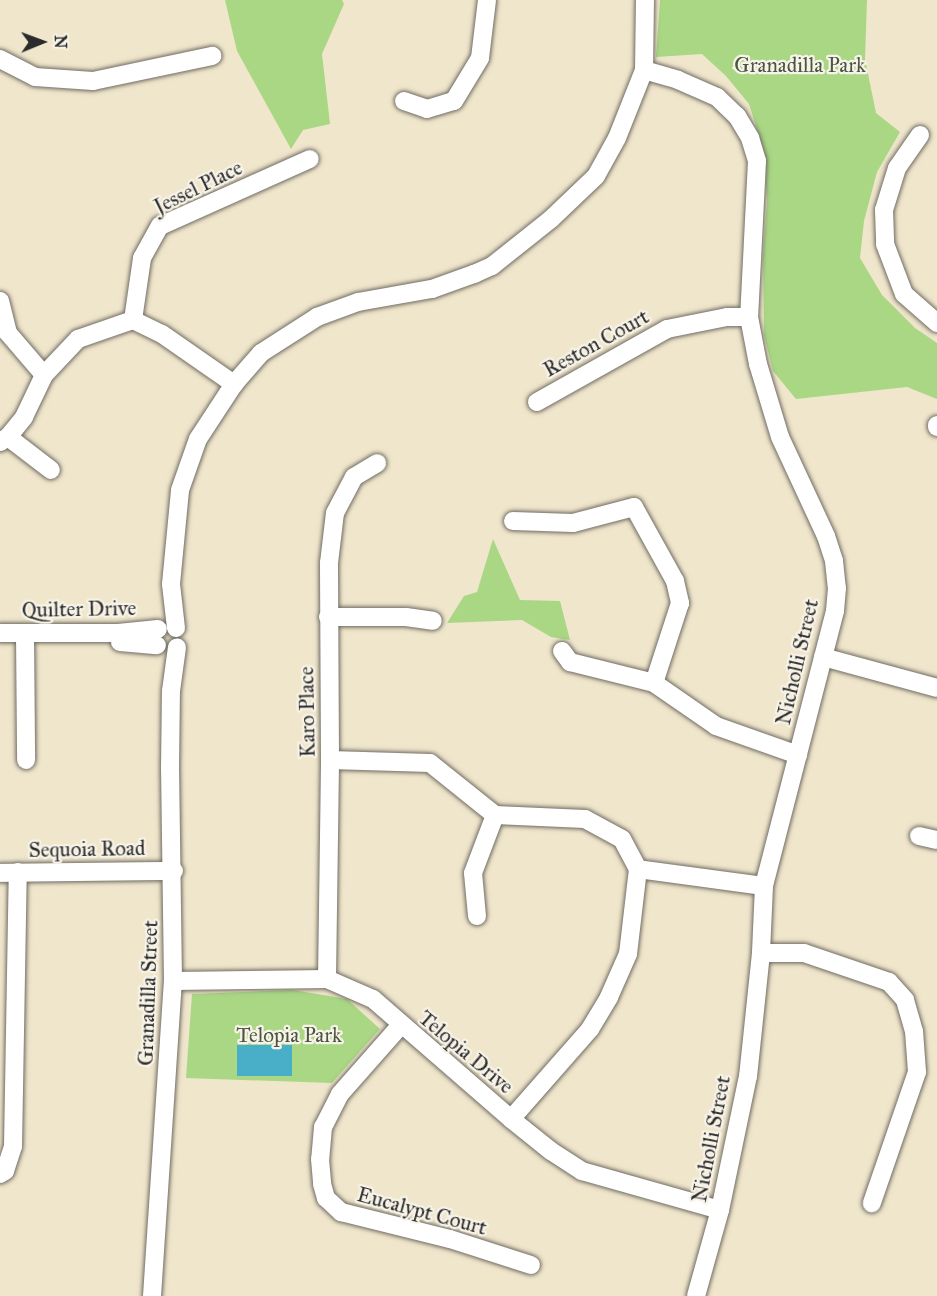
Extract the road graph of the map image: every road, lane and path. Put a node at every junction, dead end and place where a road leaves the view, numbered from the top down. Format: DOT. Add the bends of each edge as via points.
graph roads {
  1 [pos="487,0"];
  2 [pos="645,0"];
  3 [pos="212,56"];
  4 [pos="0,59"];
  5 [pos="644,70"];
  6 [pos="404,101"];
  7 [pos="921,135"];
  8 [pos="310,159"];
  9 [pos="0,301"];
  10 [pos="749,317"];
  11 [pos="134,320"];
  12 [pos="937,323"];
  13 [pos="44,375"];
  14 [pos="234,384"];
  15 [pos="537,402"];
  16 [pos="4,440"];
  17 [pos="377,463"];
  18 [pos="51,470"];
  19 [pos="513,521"];
  20 [pos="328,617"];
  21 [pos="433,621"];
  22 [pos="0,633"];
  23 [pos="165,637"];
  24 [pos="25,638"];
  25 [pos="0,643"];
  26 [pos="562,651"];
  27 [pos="823,657"];
  28 [pos="654,683"];
  29 [pos="937,688"];
  30 [pos="798,755"];
  31 [pos="26,760"];
  32 [pos="330,760"];
  33 [pos="495,815"];
  34 [pos="919,836"];
  35 [pos="937,840"];
  36 [pos="638,869"];
  37 [pos="174,871"];
  38 [pos="9,873"];
  39 [pos="764,886"];
  40 [pos="477,916"];
  41 [pos="761,953"];
  42 [pos="327,979"];
  43 [pos="173,981"];
  44 [pos="400,1026"];
  45 [pos="7,1027"];
  46 [pos="511,1119"];
  47 [pos="0,1174"];
  48 [pos="872,1203"];
  49 [pos="720,1210"];
  50 [pos="531,1265"];
  51 [pos="152,1296"];
  52 [pos="696,1296"];
  1 -- 6 [label="street" via="480,58 454,101 427,109"];
  2 -- 5 [label="street, Granadilla Street"];
  3 -- 4 [label="street" via="93,81 35,77"];
  5 -- 10 [label="street, Nicholli Street" via="717,97 737,116 750,138 757,161"];
  5 -- 14 [label="street, Granadilla Street" via="617,138 596,176 551,219 492,266 432,289 358,302 316,318 261,353"];
  7 -- 12 [label="street" via="897,168 884,210 885,244 904,294"];
  8 -- 11 [label="street, Jessel Place" via="160,226 142,258"];
  9 -- 13 [label="street" via="8,333"];
  10 -- 15 [label="street, Reston Court" via="727,316 667,329"];
  10 -- 27 [label="street, Nicholli Street" via="758,364 780,437 834,561 835,611"];
  11 -- 13 [label="street" via="78,339"];
  11 -- 14 [label="street" via="162,334"];
  13 -- 16 [label="street" via="24,417"];
  14 -- 23 [label="street, Granadilla Street" via="198,439 180,490"];
  16 -- 18 [label="street"];
  17 -- 20 [label="street, Karo Place" via="354,477 335,513"];
  19 -- 28 [label="street" via="573,523 634,507 675,581 680,603"];
  20 -- 21 [label="street"];
  20 -- 32 [label="street, Karo Place"];
  22 -- 24 [label="street, Quilter Drive"];
  23 -- 24 [label="street, Quilter Drive" via="118,633"];
  23 -- 37 [label="street, Granadilla Street" via="166,682 171,691"];
  24 -- 25 [label="street, Quilter Drive"];
  24 -- 31 [label="street"];
  26 -- 28 [label="street" via="570,662"];
  27 -- 29 [label="street"];
  27 -- 30 [label="street, Nicholli Street"];
  28 -- 30 [label="street" via="716,726"];
  30 -- 39 [label="street, Nicholli Street"];
  32 -- 33 [label="street" via="430,763"];
  32 -- 42 [label="street, Karo Place"];
  33 -- 36 [label="street" via="585,819 622,839"];
  33 -- 40 [label="street" via="473,873"];
  34 -- 35 [label="street"];
  36 -- 39 [label="street"];
  36 -- 46 [label="street" via="628,954 609,997 590,1029"];
  37 -- 38 [label="street, Sequoia Road"];
  37 -- 43 [label="street, Granadilla Street"];
  38 -- 45 [label="street"];
  39 -- 41 [label="street, Nicholli Street"];
  41 -- 48 [label="street" via="804,952 889,982 905,1000 914,1031 917,1072"];
  41 -- 49 [label="street, Nicholli Street" via="748,1076"];
  42 -- 43 [label="street, Telopia Drive"];
  42 -- 44 [label="street, Telopia Drive" via="373,999"];
  43 -- 51 [label="street, Granadilla Street"];
  44 -- 46 [label="street, Telopia Drive"];
  44 -- 50 [label="street, Eucalypt Court" via="340,1094 323,1127 320,1160 326,1198 341,1212 450,1239"];
  45 -- 47 [label="street" via="13,1146 5,1171"];
  46 -- 49 [label="street, Telopia Drive" via="582,1171"];
  49 -- 52 [label="street, Nicholli Street"];
}
